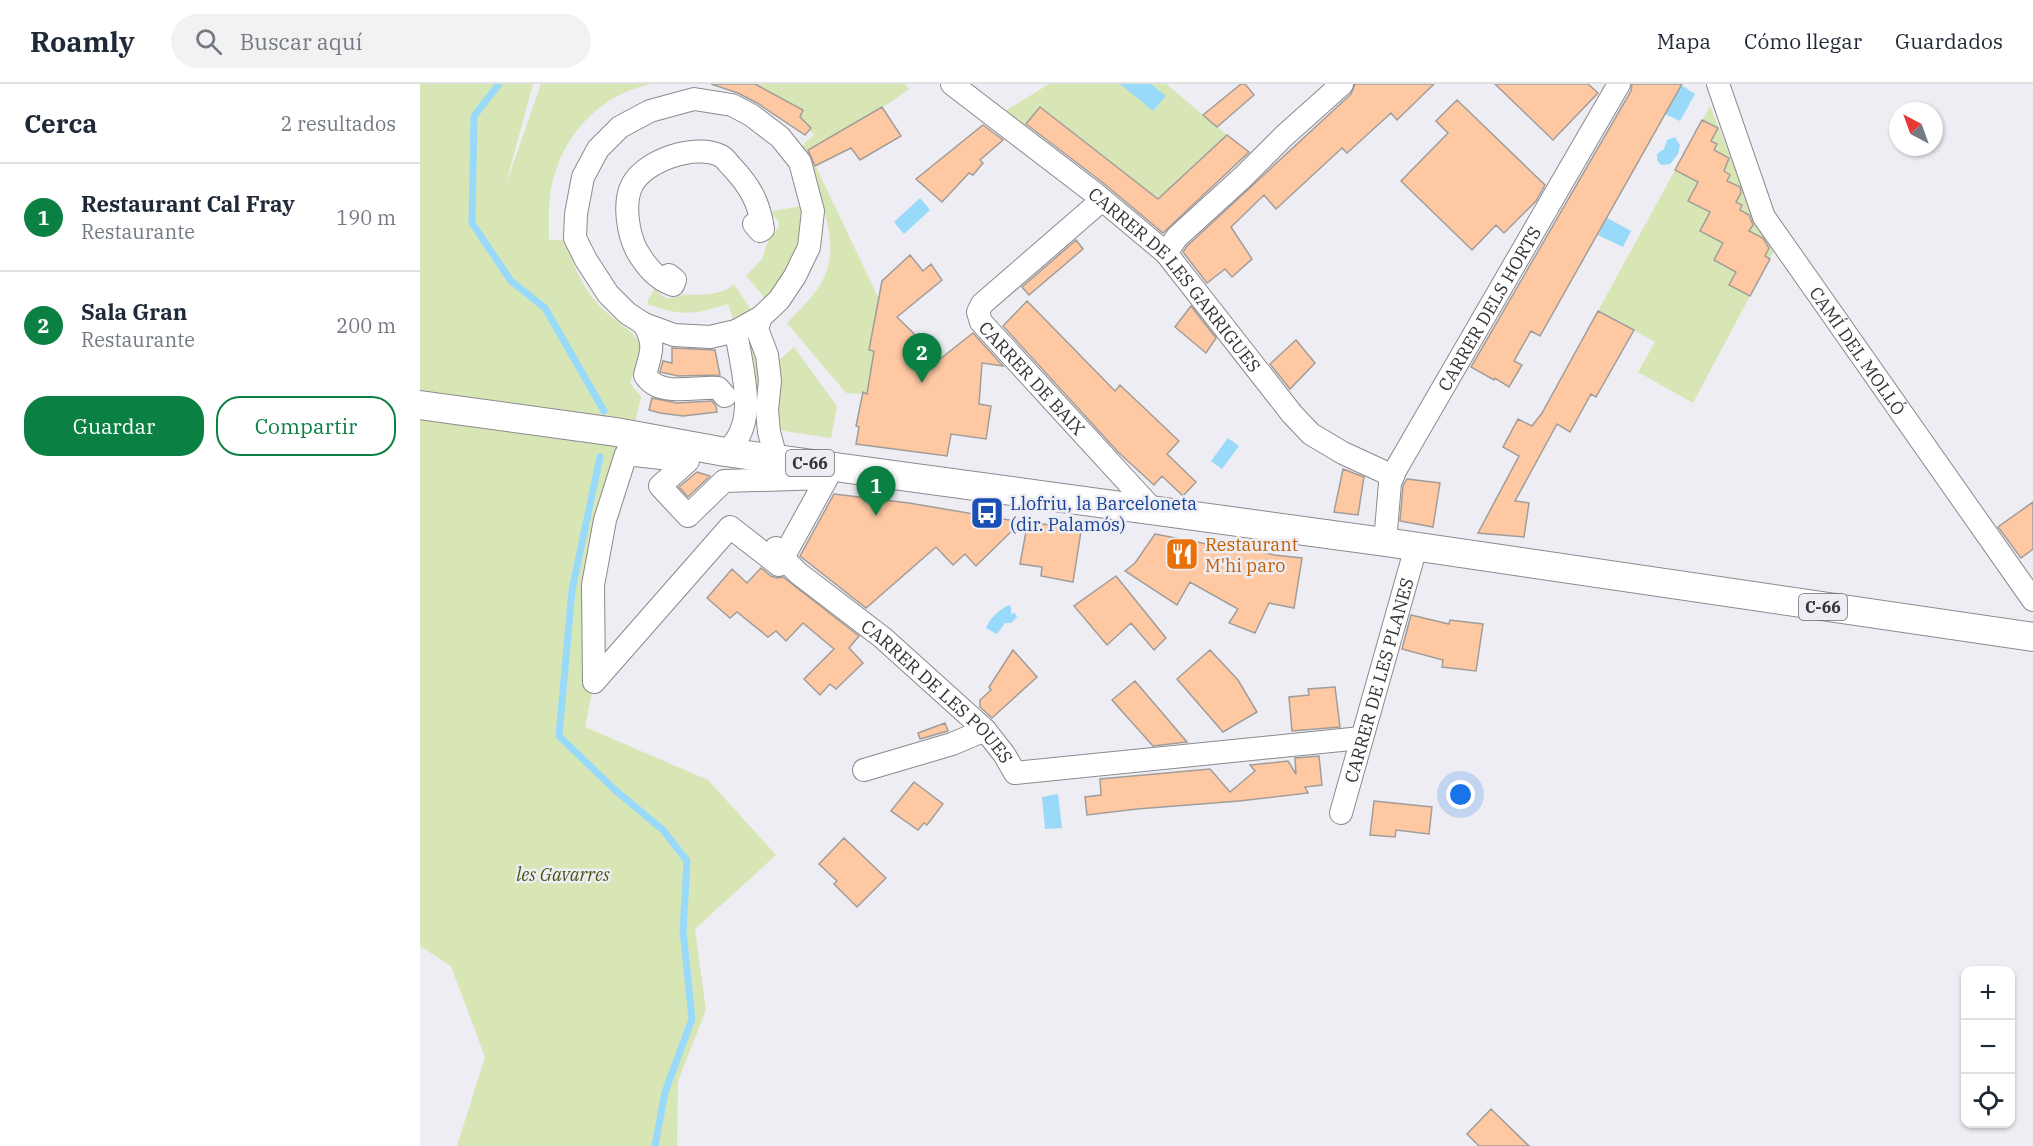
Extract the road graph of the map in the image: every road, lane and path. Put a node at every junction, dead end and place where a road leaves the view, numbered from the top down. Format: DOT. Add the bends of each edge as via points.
graph roads {
  1 [pos="952,84"];
  2 [pos="1342,84"];
  3 [pos="1619,84"];
  4 [pos="1718,84"];
  5 [pos="1102,200"];
  6 [pos="754,224"];
  7 [pos="1166,254"];
  8 [pos="669,275"];
  9 [pos="761,317"];
  10 [pos="644,324"];
  11 [pos="736,331"];
  12 [pos="725,396"];
  13 [pos="420,405"];
  14 [pos="725,452"];
  15 [pos="777,458"];
  16 [pos="826,471"];
  17 [pos="1393,476"];
  18 [pos="1155,512"];
  19 [pos="1385,542"];
  20 [pos="1416,547"];
  21 [pos="783,558"];
  22 [pos="2033,600"];
  23 [pos="2033,637"];
  24 [pos="985,730"];
  25 [pos="1361,738"];
  26 [pos="864,770"];
  27 [pos="1341,813"];
  1 -- 5 [label="street, CARRER DE LES GARRIGUES"];
  2 -- 7 [label="street" via="1177,237"];
  3 -- 17 [label="street, CARRER DELS HORTS"];
  4 -- 22 [label="street, CAMÍ DEL MOLLÓ" via="1764,217"];
  5 -- 7 [label="street, CARRER DE LES GARRIGUES"];
  5 -- 18 [label="street, CARRER DE BAIX" via="982,304 978,312 981,322"];
  6 -- 8 [label="street" via="763,230 747,182 722,156 697,151 669,156 646,170 632,185 627,209 628,227 642,259 664,282 673,285 675,280"];
  7 -- 17 [label="street, CARRER DE LES GARRIGUES" via="1311,434"];
  9 -- 10 [label="street" via="779,300 809,247 813,211 801,162 780,137 751,115 732,105 694,99 650,111 620,127 598,149 583,177 575,238 608,294"];
  9 -- 11 [label="street"];
  9 -- 15 [label="street" via="757,329 767,355 769,432"];
  10 -- 11 [label="street" via="674,335 710,337"];
  10 -- 12 [label="street" via="652,339 645,375 650,383 664,389 718,388"];
  11 -- 14 [label="street" via="745,408 739,436"];
  13 -- 14 [label="main road, C-66" via="616,432"];
  14 -- 15 [label="main road, C-66"];
  15 -- 16 [label="main road, C-66"];
  16 -- 18 [label="main road, C-66"];
  16 -- 21 [label="street" via="827,478"];
  16 -- 21 [label="street" via="724,481 688,516 660,486 688,461 626,454 604,519 593,585 594,682 730,527 779,565"];
  17 -- 19 [label="street, CARRER DELS HORTS"];
  18 -- 19 [label="main road, C-66"];
  19 -- 20 [label="main road, C-66"];
  20 -- 23 [label="main road, C-66"];
  20 -- 25 [label="street, CARRER DE LES PLANES"];
  21 -- 24 [label="street, CARRER DE LES POUES" via="883,638"];
  24 -- 25 [label="street, CARRER DE LES POUES" via="1015,773"];
  24 -- 26 [label="street"];
  25 -- 27 [label="street, CARRER DE LES PLANES"];
}
